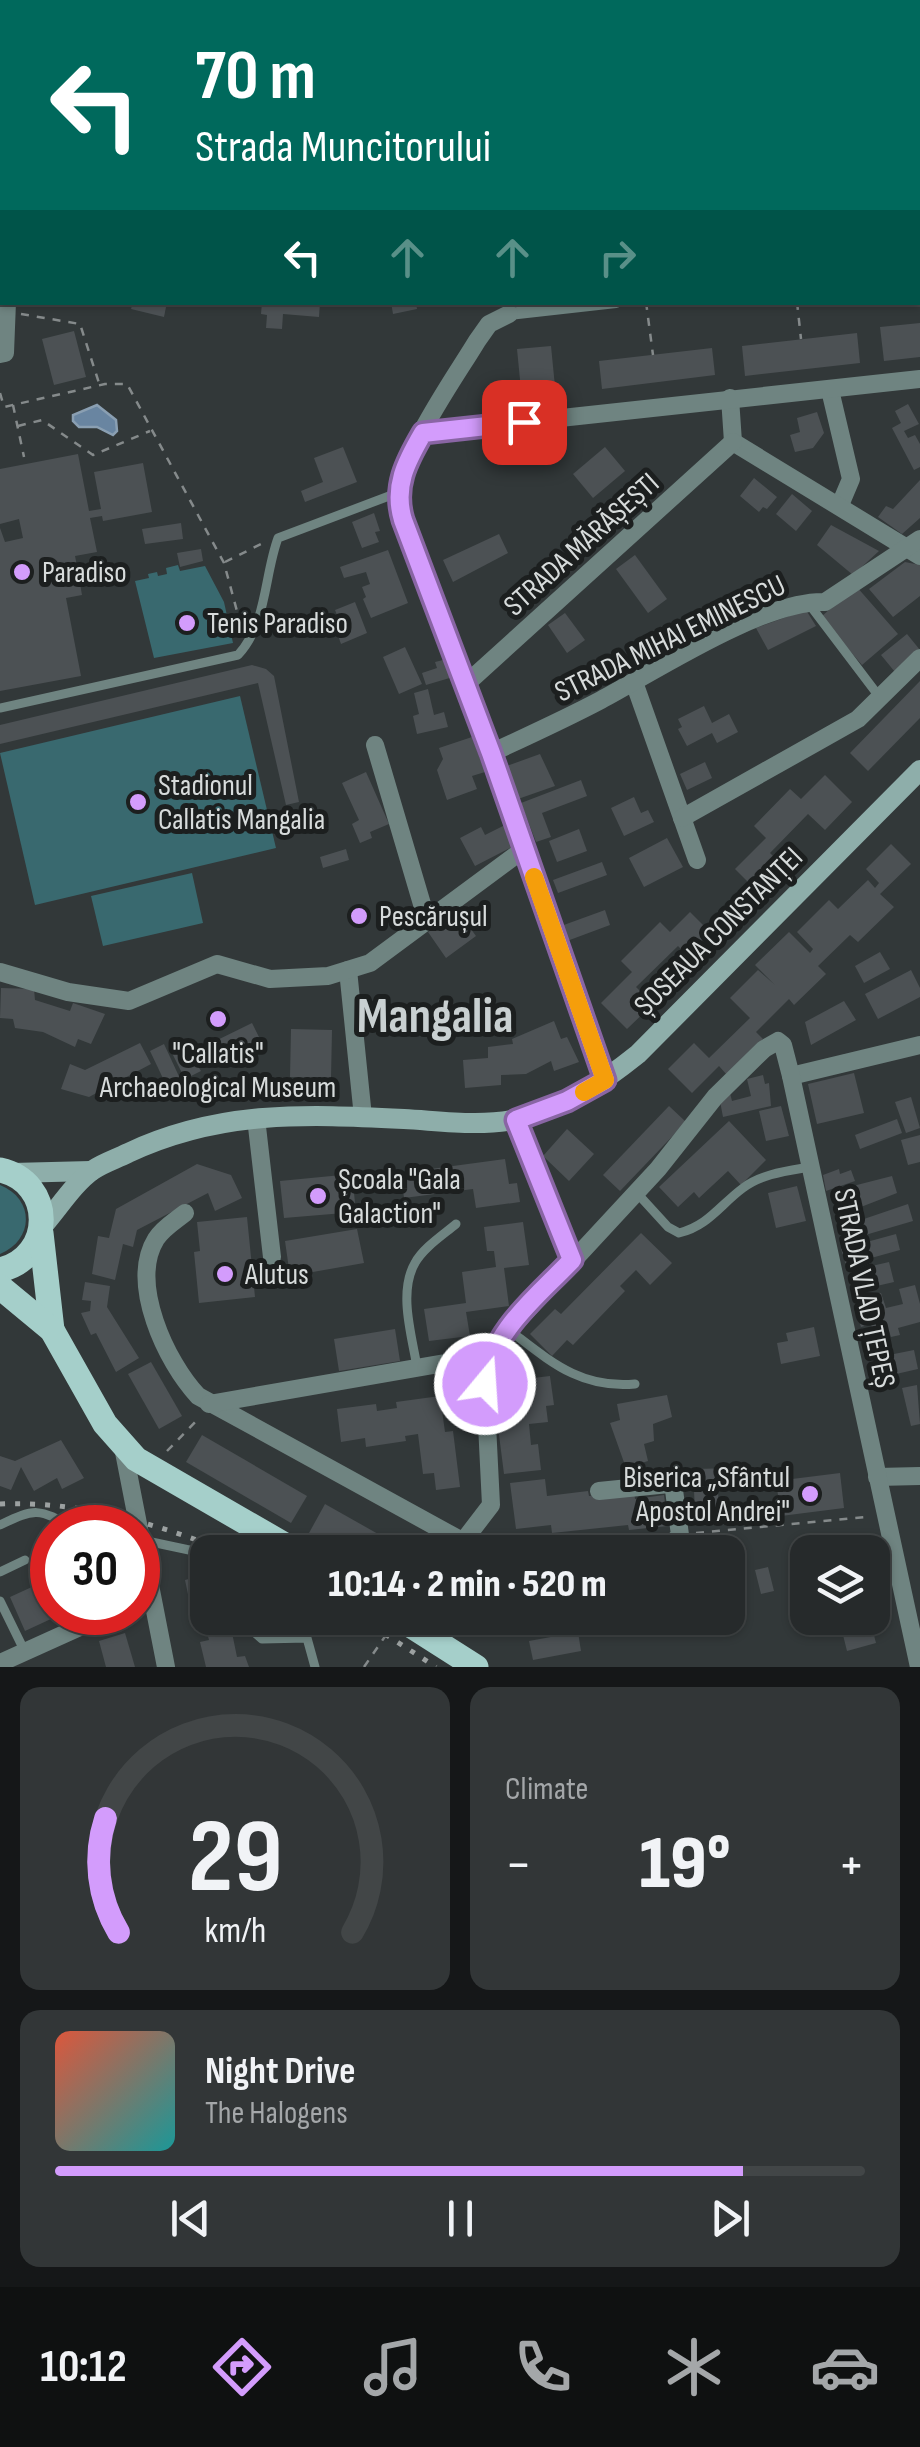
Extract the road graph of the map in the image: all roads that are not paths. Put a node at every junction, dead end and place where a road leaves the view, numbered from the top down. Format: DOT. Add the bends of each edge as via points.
graph roads {
  1 [pos="589,305"];
  2 [pos="6,307"];
  3 [pos="508,314"];
  4 [pos="0,354"];
  5 [pos="920,378"];
  6 [pos="830,390"];
  7 [pos="730,398"];
  8 [pos="423,433"];
  9 [pos="733,442"];
  10 [pos="397,493"];
  11 [pos="840,505"];
  12 [pos="916,547"];
  13 [pos="807,602"];
  14 [pos="920,658"];
  15 [pos="634,682"];
  16 [pos="466,684"];
  17 [pos="881,699"];
  18 [pos="0,708"];
  19 [pos="375,746"];
  20 [pos="491,753"];
  21 [pos="920,770"];
  22 [pos="682,818"];
  23 [pos="524,849"];
  24 [pos="697,860"];
  25 [pos="427,921"];
  26 [pos="348,970"];
  27 [pos="0,972"];
  28 [pos="920,1045"];
  29 [pos="791,1076"];
  30 [pos="605,1080"];
  31 [pos="362,1117"];
  32 [pos="256,1118"];
  33 [pos="516,1120"];
  34 [pos="810,1167"];
  35 [pos="6,1171"];
  36 [pos="91,1171"];
  37 [pos="636,1192"];
  38 [pos="185,1213"];
  39 [pos="456,1224"];
  40 [pos="42,1230"];
  41 [pos="272,1257"];
  42 [pos="572,1260"];
  43 [pos="0,1270"];
  44 [pos="0,1286"];
  45 [pos="508,1329"];
  46 [pos="52,1330"];
  47 [pos="490,1355"];
  48 [pos="417,1367"];
  49 [pos="634,1384"];
  50 [pos="209,1404"];
  51 [pos="123,1447"];
  52 [pos="920,1476"];
  53 [pos="878,1477"];
  54 [pos="599,1491"];
  55 [pos="133,1505"];
  56 [pos="30,1512"];
  57 [pos="0,1525"];
  58 [pos="267,1535"];
  59 [pos="438,1535"];
  60 [pos="468,1535"];
  61 [pos="680,1535"];
  62 [pos="160,1544"];
  63 [pos="190,1550"];
  64 [pos="25,1560"];
  65 [pos="0,1572"];
  66 [pos="0,1601"];
  67 [pos="62,1635"];
  68 [pos="156,1635"];
  69 [pos="257,1635"];
  70 [pos="426,1635"];
  71 [pos="25,1652"];
  72 [pos="0,1663"];
  73 [pos="166,1667"];
  74 [pos="315,1667"];
  75 [pos="476,1667"];
  76 [pos="919,1667"];
  1 -- 3 [label="street"];
  2 -- 4 [label="street"];
  3 -- 8 [label="street" via="476,341"];
  5 -- 6 [label="street"];
  6 -- 7 [label="street"];
  6 -- 11 [label="street" via="852,479"];
  7 -- 8 [label="street"];
  7 -- 9 [label="street"];
  8 -- 10 [label="street"];
  9 -- 11 [label="street"];
  9 -- 16 [label="street, STRADA MĂRĂȘEȘTI"];
  10 -- 16 [label="street"];
  10 -- 18 [label="lane" via="278,538 256,628 238,654"];
  11 -- 12 [label="street"];
  12 -- 13 [label="street, STRADA MIHAI EMINESCU" via="824,602"];
  13 -- 15 [label="street, STRADA MIHAI EMINESCU"];
  13 -- 17 [label="lane"];
  14 -- 17 [label="street"];
  15 -- 20 [label="street, STRADA MIHAI EMINESCU"];
  15 -- 22 [label="street"];
  16 -- 20 [label="street"];
  17 -- 22 [label="street" via="837,733"];
  19 -- 25 [label="street"];
  20 -- 23 [label="street"];
  21 -- 30 [label="main road, ȘOSEAUA CONSTANȚEI"];
  22 -- 24 [label="street"];
  23 -- 25 [label="street"];
  23 -- 30 [label="street"];
  25 -- 26 [label="street" via="370,963"];
  26 -- 27 [label="street" via="270,979 218,964 129,1001"];
  26 -- 31 [label="street"];
  28 -- 29 [label="street"];
  29 -- 34 [label="street, STRADA VLAD ȚEPEȘ"];
  29 -- 37 [label="street, STRADA VLAD ȚEPEȘ" via="784,1045 764,1048"];
  30 -- 33 [label="main road, ȘOSEAUA CONSTANȚEI"];
  31 -- 32 [label="main road, ȘOSEAUA CONSTANȚEI"];
  31 -- 33 [label="main road, ȘOSEAUA CONSTANȚEI"];
  32 -- 36 [label="main road, ȘOSEAUA CONSTANȚEI" via="194,1127"];
  32 -- 41 [label="street"];
  33 -- 42 [label="street"];
  34 -- 37 [label="lane" via="743,1187 695,1229 679,1233"];
  34 -- 53 [label="street, STRADA VLAD ȚEPEȘ"];
  35 -- 36 [label="main road, ȘOSEAUA CONSTANȚEI"];
  35 -- 40 [label="main road" via="32,1189"];
  36 -- 40 [label="main road, ȘOSEAUA CONSTANȚEI"];
  37 -- 42 [label="street"];
  38 -- 50 [label="street" via="154,1241 144,1280 174,1362"];
  39 -- 48 [label="lane" via="416,1260 410,1276"];
  40 -- 43 [label="main road" via="24,1259"];
  40 -- 46 [label="main road"];
  42 -- 45 [label="street"];
  44 -- 46 [label="main road"];
  45 -- 47 [label="street"];
  45 -- 49 [label="lane" via="585,1380"];
  46 -- 51 [label="main road"];
  47 -- 48 [label="street"];
  47 -- 60 [label="street" via="485,1384 491,1504"];
  48 -- 50 [label="street"];
  50 -- 59 [label="street"];
  51 -- 55 [label="street"];
  51 -- 58 [label="main road" via="149,1469"];
  52 -- 53 [label="street"];
  53 -- 76 [label="street, STRADA VLAD ȚEPEȘ"];
  54 -- 61 [label="street" via="669,1484"];
  56 -- 57 [label="lane"];
  62 -- 63 [label="lane"];
  64 -- 65 [label="lane"];
  66 -- 71 [label="lane"];
  67 -- 71 [label="street"];
  68 -- 73 [label="street"];
  69 -- 74 [label="lane" via="307,1638"];
  70 -- 75 [label="main road"];
  71 -- 72 [label="street"];
}
